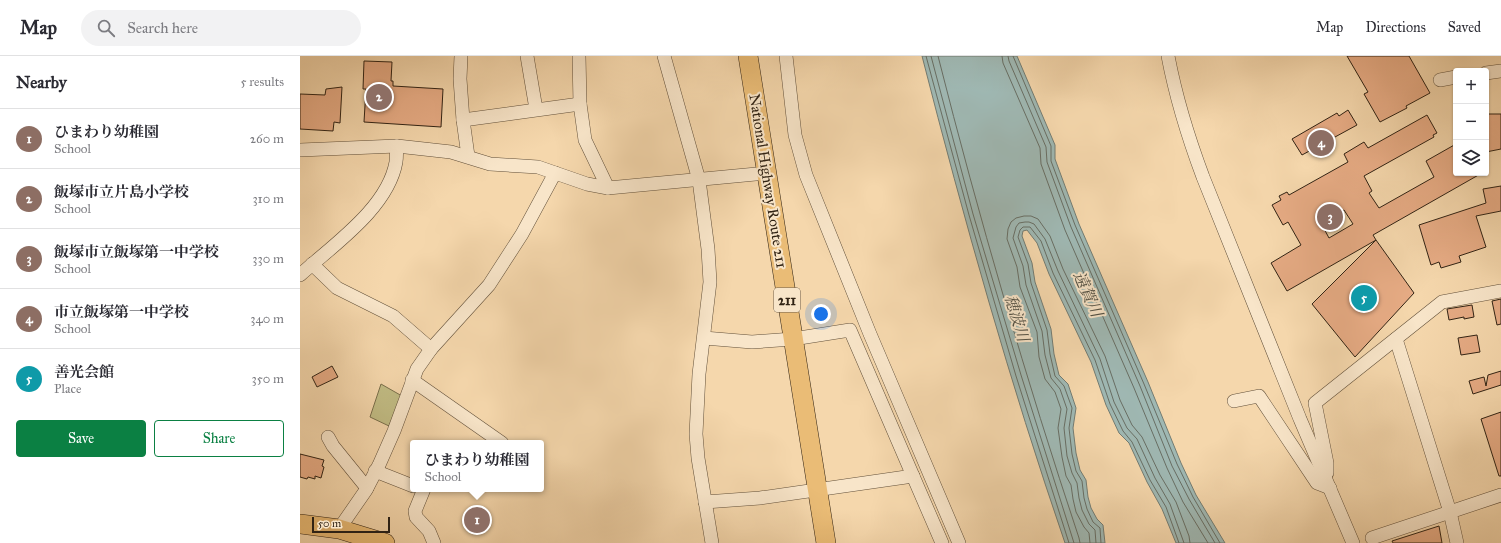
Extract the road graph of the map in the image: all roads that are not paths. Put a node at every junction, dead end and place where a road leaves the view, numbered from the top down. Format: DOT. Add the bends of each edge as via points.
graph roads {
  1 [pos="461,56"];
  2 [pos="527,56"];
  3 [pos="579,56"];
  4 [pos="664,56"];
  5 [pos="748,56"];
  6 [pos="786,56"];
  7 [pos="1168,56"];
  8 [pos="1178,56"];
  9 [pos="1501,71"];
  10 [pos="1489,73"];
  11 [pos="1453,78"];
  12 [pos="1440,80"];
  13 [pos="1174,85"];
  14 [pos="580,104"];
  15 [pos="536,109"];
  16 [pos="463,120"];
  17 [pos="397,146"];
  18 [pos="300,150"];
  19 [pos="468,156"];
  20 [pos="766,173"];
  21 [pos="555,174"];
  22 [pos="699,180"];
  23 [pos="608,188"];
  24 [pos="312,264"];
  25 [pos="300,275"];
  26 [pos="1501,291"];
  27 [pos="704,338"];
  28 [pos="793,339"];
  29 [pos="1396,339"];
  30 [pos="431,349"];
  31 [pos="412,380"];
  32 [pos="1234,401"];
  33 [pos="328,437"];
  34 [pos="498,440"];
  35 [pos="375,472"];
  36 [pos="914,476"];
  37 [pos="1327,482"];
  38 [pos="410,484"];
  39 [pos="367,488"];
  40 [pos="818,490"];
  41 [pos="420,492"];
  42 [pos="1501,495"];
  43 [pos="705,502"];
  44 [pos="1450,512"];
  45 [pos="300,524"];
  46 [pos="339,529"];
  47 [pos="1372,538"];
  48 [pos="385,543"];
  49 [pos="434,543"];
  50 [pos="712,543"];
  51 [pos="826,543"];
  52 [pos="942,543"];
  53 [pos="959,543"];
  54 [pos="1353,543"];
  55 [pos="1457,543"];
  1 -- 16 [label="street"];
  2 -- 15 [label="street"];
  3 -- 14 [label="street"];
  4 -- 22 [label="street"];
  5 -- 20 [label="highway, National Highway Route 211 / 211"];
  6 -- 53 [label="street" via="795,135 806,175"];
  7 -- 13 [label="street"];
  8 -- 13 [label="street"];
  9 -- 10 [label="street"];
  11 -- 12 [label="street"];
  13 -- 37 [label="street" via="1188,137 1203,178"];
  14 -- 15 [label="street"];
  14 -- 23 [label="street" via="585,140"];
  15 -- 16 [label="street"];
  16 -- 19 [label="street"];
  17 -- 18 [label="street"];
  17 -- 19 [label="street"];
  17 -- 24 [label="street" via="396,162 390,180 379,200 364,218"];
  19 -- 21 [label="street" via="490,164 538,167"];
  20 -- 22 [label="street"];
  20 -- 28 [label="highway, National Highway Route 211 / 211"];
  21 -- 23 [label="street"];
  21 -- 30 [label="street" via="522,234 489,285"];
  22 -- 23 [label="street"];
  22 -- 27 [label="street" via="710,282"];
  24 -- 25 [label="street"];
  24 -- 30 [label="street" via="337,288 393,316"];
  26 -- 29 [label="street" via="1442,302"];
  27 -- 28 [label="street" via="752,342"];
  27 -- 43 [label="street" via="696,434"];
  28 -- 36 [label="street" via="850,330"];
  28 -- 40 [label="highway, National Highway Route 211 / 211"];
  29 -- 37 [label="street" via="1315,403 1327,463"];
  29 -- 44 [label="street"];
  30 -- 31 [label="street"];
  31 -- 34 [label="street"];
  31 -- 35 [label="street" via="394,431"];
  32 -- 37 [label="street" via="1259,396 1317,483"];
  33 -- 39 [label="street"];
  35 -- 38 [label="street"];
  35 -- 39 [label="street"];
  36 -- 40 [label="street"];
  36 -- 52 [label="street"];
  37 -- 54 [label="street"];
  39 -- 46 [label="street"];
  40 -- 43 [label="street"];
  40 -- 51 [label="highway, National Highway Route 211 / 211"];
  41 -- 49 [label="street" via="416,517 429,531"];
  42 -- 44 [label="street"];
  43 -- 50 [label="street"];
  44 -- 47 [label="street"];
  44 -- 55 [label="street"];
  45 -- 46 [label="highway"];
  46 -- 48 [label="highway"];
}
